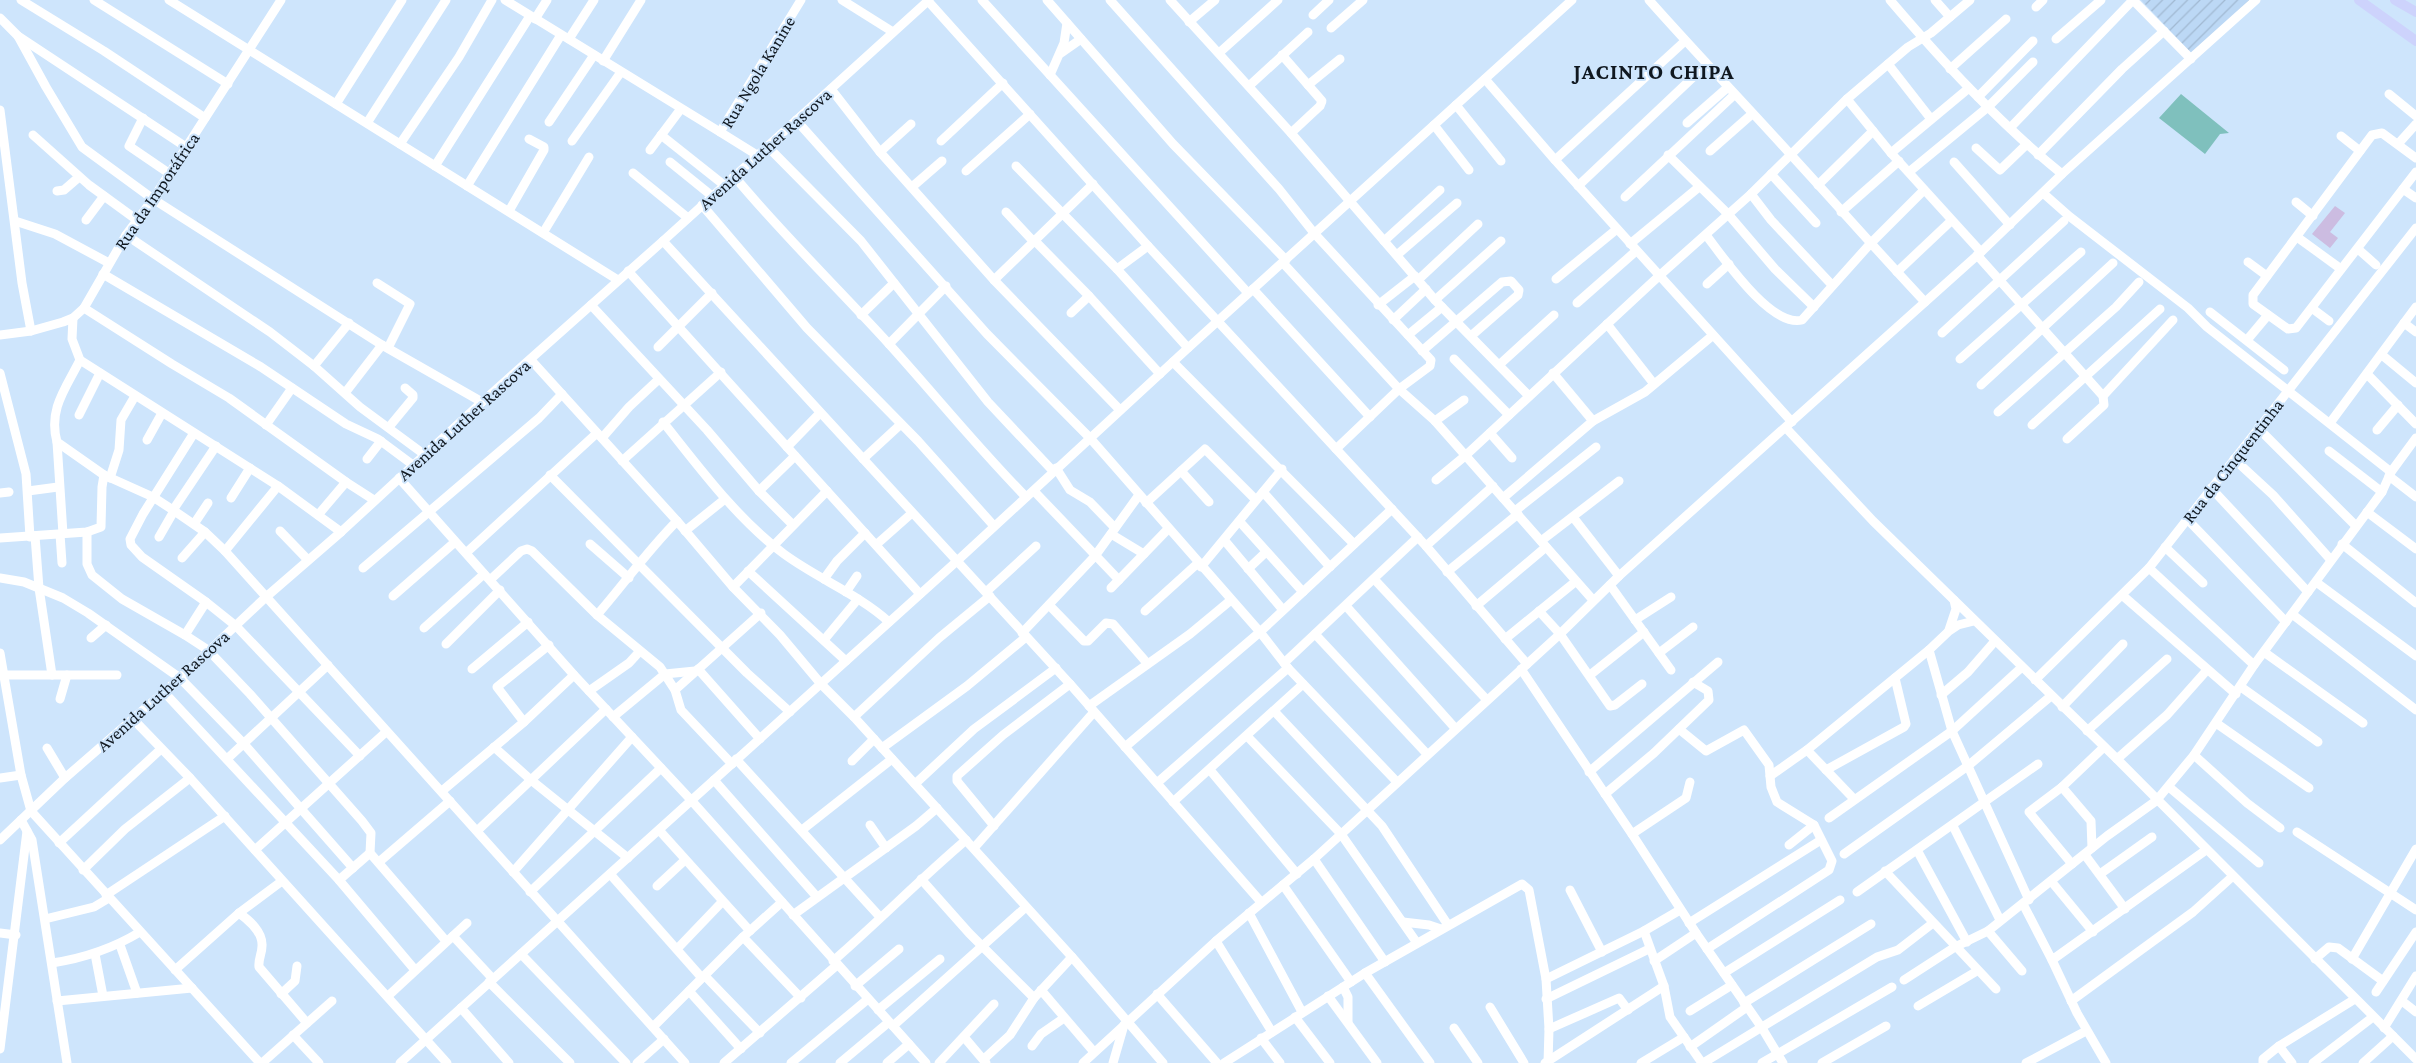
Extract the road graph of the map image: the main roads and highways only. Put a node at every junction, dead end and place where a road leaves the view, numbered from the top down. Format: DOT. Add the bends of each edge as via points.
graph roads {
  1 [pos="2359,0"];
  2 [pos="2395,0"];
  3 [pos="2416,12"];
  4 [pos="2404,32"];
  5 [pos="2416,35"];
  6 [pos="2416,41"];
  1 -- 4 [label="main road"];
  2 -- 3 [label="main road"];
  4 -- 5 [label="main road"];
  4 -- 6 [label="main road"];
}
